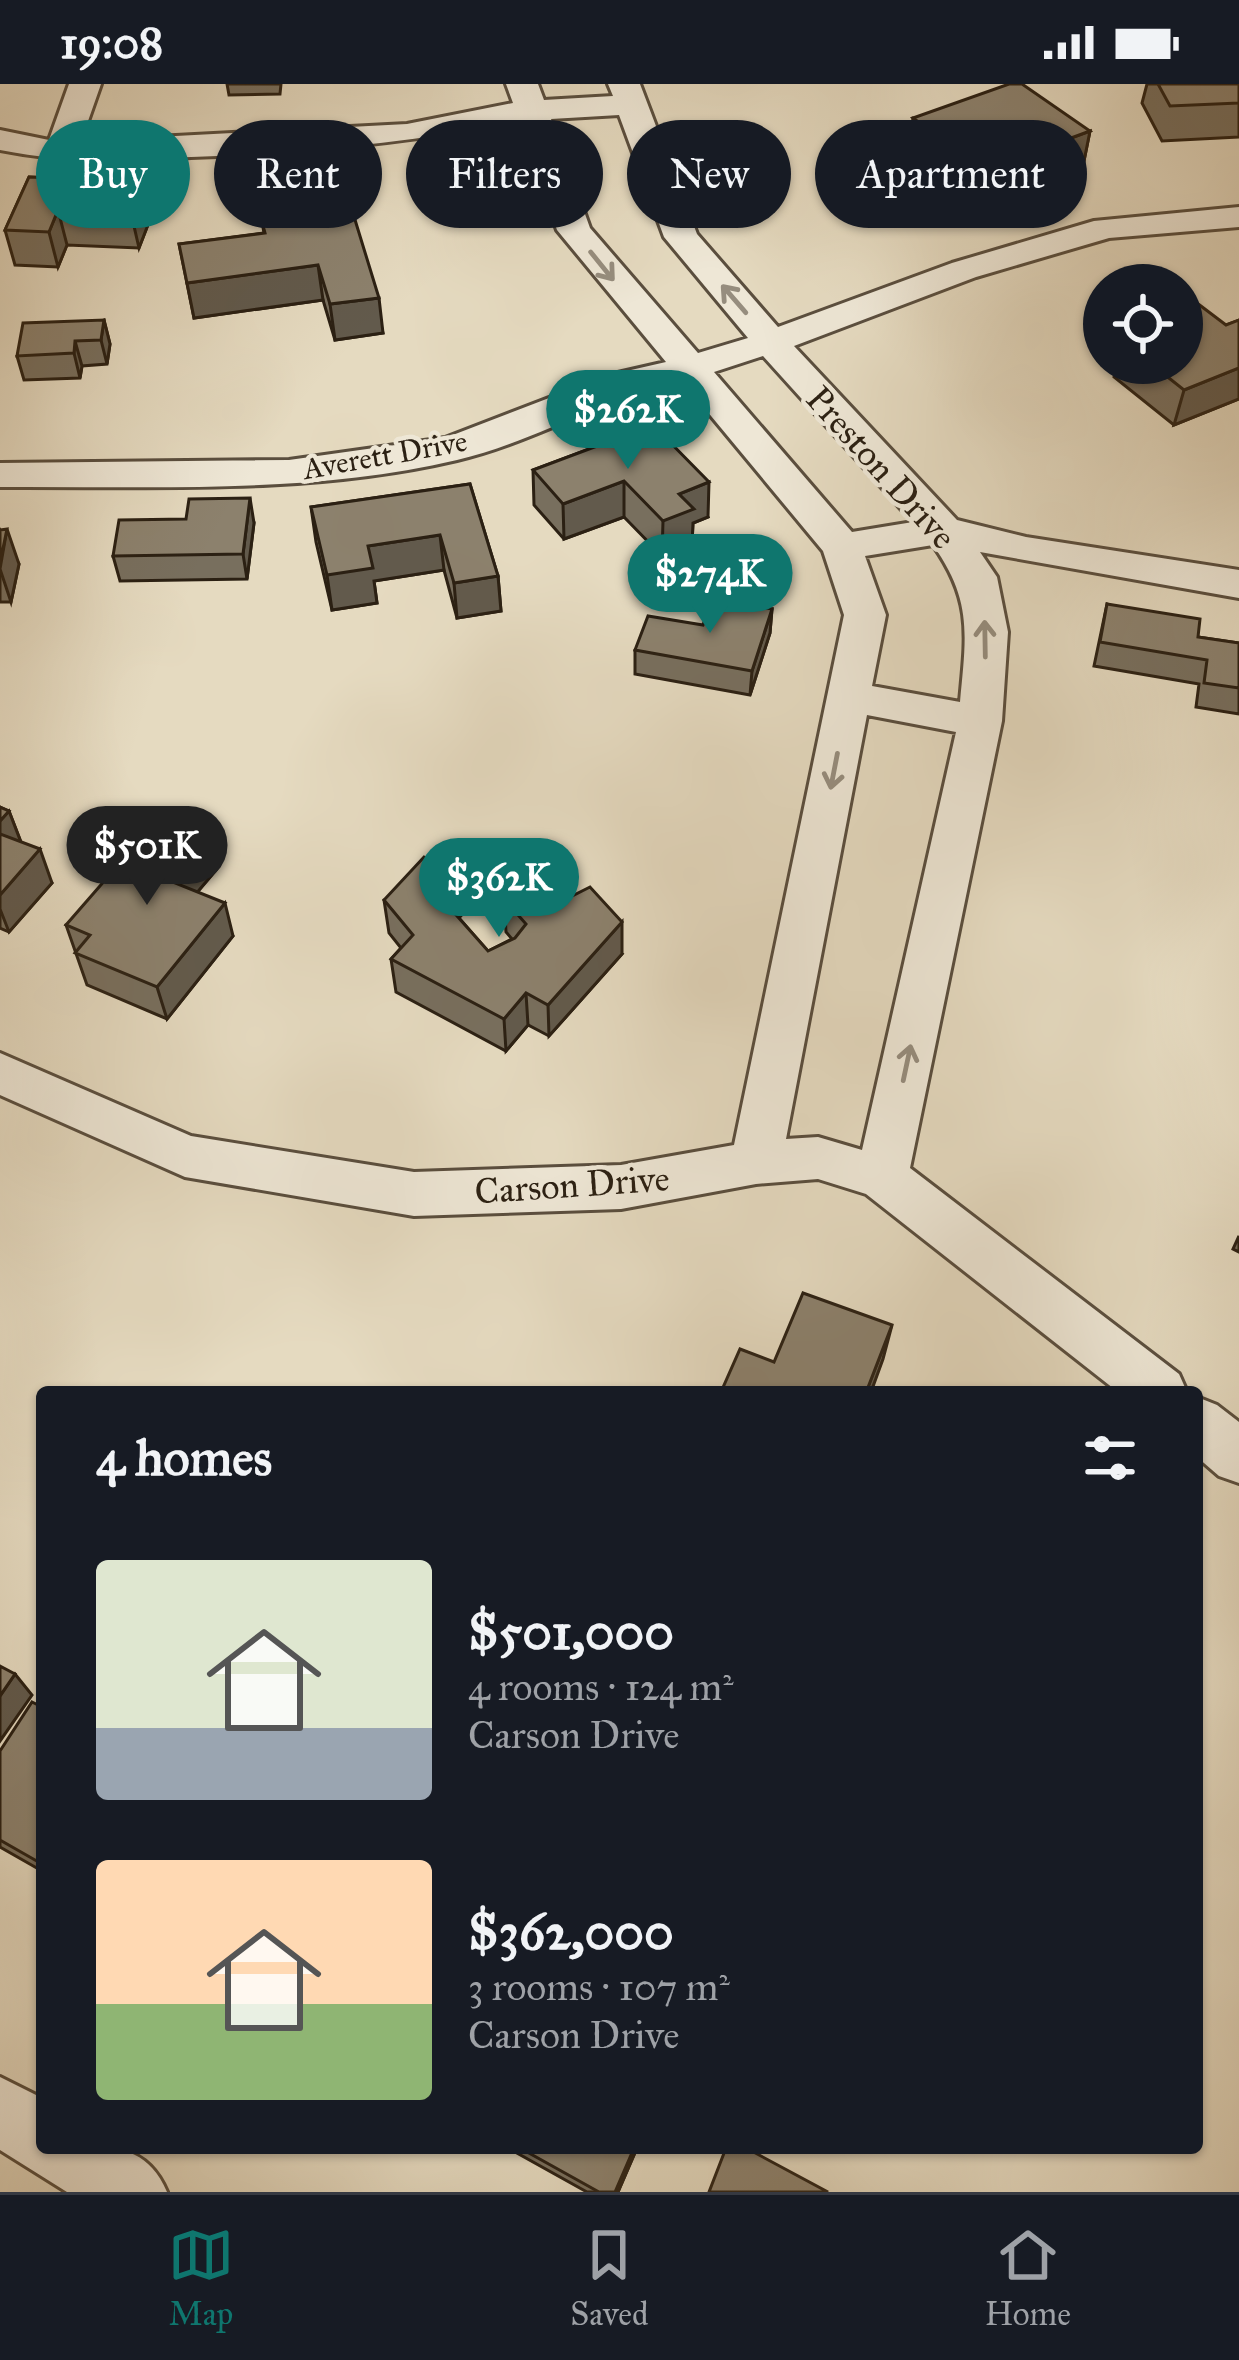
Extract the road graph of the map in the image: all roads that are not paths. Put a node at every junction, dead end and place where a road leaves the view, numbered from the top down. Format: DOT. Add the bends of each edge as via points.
graph roads {
  1 [pos="85,84"];
  2 [pos="628,95"];
  3 [pos="525,97"];
  4 [pos="72,120"];
  5 [pos="0,140"];
  6 [pos="36,147"];
  7 [pos="190,149"];
  8 [pos="1239,217"];
  9 [pos="771,342"];
  10 [pos="687,369"];
  11 [pos="0,475"];
  12 [pos="943,530"];
  13 [pos="842,547"];
  14 [pos="1239,584"];
  15 [pos="848,698"];
  16 [pos="980,721"];
  17 [pos="0,1073"];
  18 [pos="756,1162"];
  19 [pos="882,1177"];
  20 [pos="1151,1386"];
  21 [pos="1203,1428"];
  22 [pos="1239,1456"];
  23 [pos="0,2111"];
  24 [pos="36,2133"];
  25 [pos="70,2154"];
  26 [pos="132,2192"];
  1 -- 4 [label="street"];
  2 -- 3 [label="street"];
  9 -- 2 [label="street, Preston Drive, one-way" via="681,237"];
  3 -- 7 [label="street" via="406,134"];
  3 -- 10 [label="street, one-way" via="574,230"];
  5 -- 6 [label="street"];
  8 -- 9 [label="street, Averett Drive" via="1106,229 964,269"];
  9 -- 10 [label="street, Averett Drive"];
  9 -- 12 [label="street, Preston Drive"];
  10 -- 11 [label="street, Averett Drive" via="622,383 452,449 290,472"];
  10 -- 13 [label="street"];
  12 -- 13 [label="street"];
  12 -- 14 [label="street"];
  16 -- 12 [label="street, Preston Drive, one-way" via="988,632 977,577"];
  13 -- 15 [label="street" via="865,615"];
  15 -- 16 [label="street"];
  15 -- 18 [label="street, one-way"];
  19 -- 16 [label="street, Preston Drive, one-way"];
  17 -- 18 [label="street, Carson Drive" via="185,1156 414,1194 621,1187"];
  18 -- 19 [label="street, Carson Drive" via="818,1158"];
  19 -- 20 [label="street, Carson Drive"];
  21 -- 22 [label="street"];
  23 -- 24 [label="street"];
  25 -- 26 [label="street"];
}
